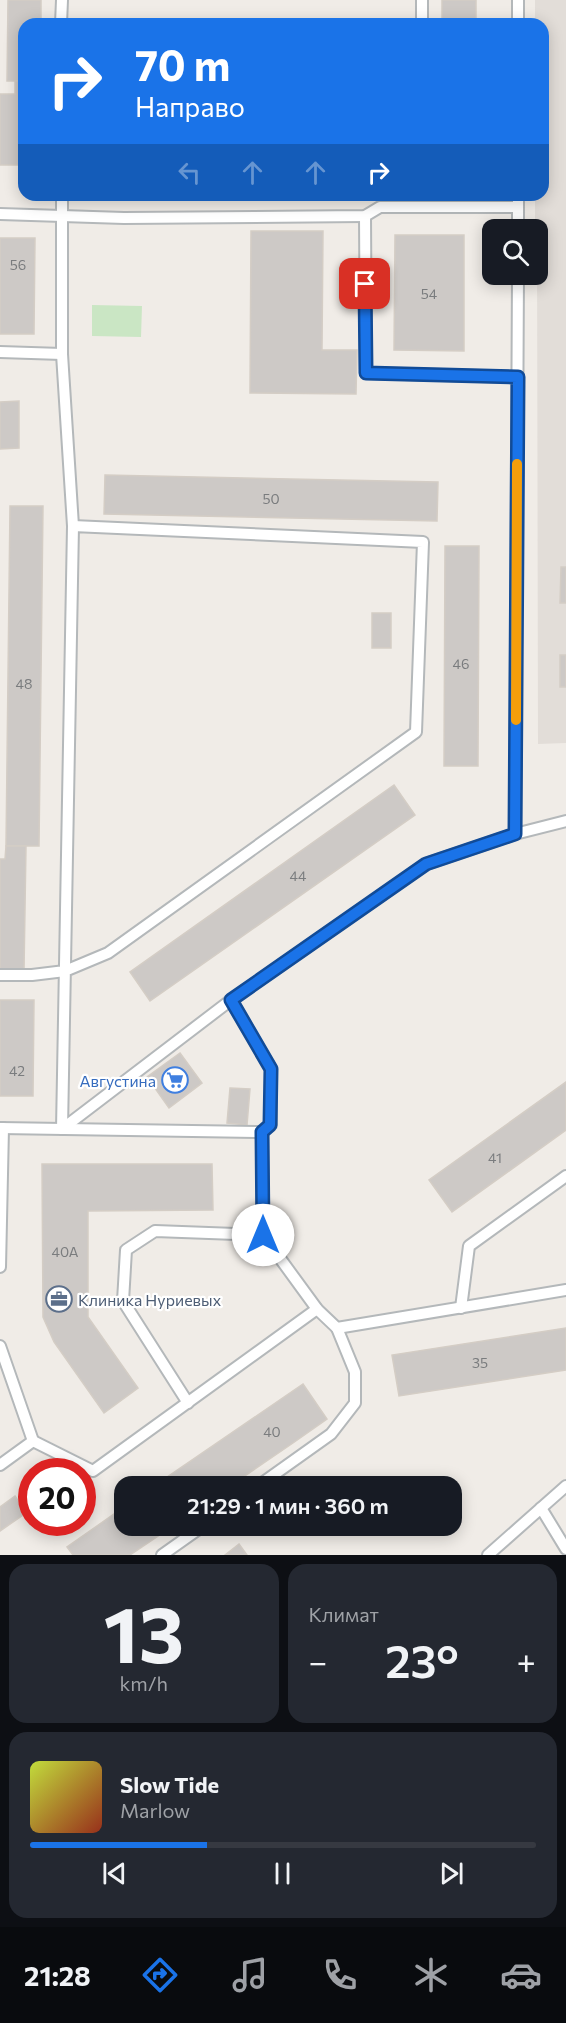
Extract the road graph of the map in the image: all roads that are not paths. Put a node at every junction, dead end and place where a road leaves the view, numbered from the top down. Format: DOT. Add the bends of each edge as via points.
graph roads {
  1 [pos="62,0"];
  2 [pos="422,0"];
  3 [pos="518,0"];
  4 [pos="61,18"];
  5 [pos="422,18"];
  6 [pos="518,18"];
  7 [pos="62,201"];
  8 [pos="518,201"];
  9 [pos="518,207"];
  10 [pos="0,214"];
  11 [pos="62,215"];
  12 [pos="365,216"];
  13 [pos="518,219"];
  14 [pos="518,285"];
  15 [pos="0,352"];
  16 [pos="62,354"];
  17 [pos="518,377"];
  18 [pos="73,526"];
  19 [pos="566,821"];
  20 [pos="515,834"];
  21 [pos="65,971"];
  22 [pos="0,975"];
  23 [pos="231,1000"];
  24 [pos="1,1128"];
  25 [pos="62,1129"];
  26 [pos="262,1132"];
  27 [pos="566,1176"];
  28 [pos="263,1235"];
  29 [pos="0,1267"];
  30 [pos="566,1290"];
  31 [pos="461,1308"];
  32 [pos="317,1309"];
  33 [pos="337,1328"];
  34 [pos="0,1346"];
  35 [pos="188,1403"];
  36 [pos="33,1441"];
  37 [pos="0,1466"];
  38 [pos="272,1476"];
  39 [pos="566,1486"];
  40 [pos="541,1508"];
  41 [pos="189,1536"];
  42 [pos="566,1550"];
  43 [pos="162,1555"];
  44 [pos="488,1555"];
  1 -- 4 [label="lane"];
  2 -- 5 [label="lane"];
  3 -- 6 [label="lane"];
  7 -- 11 [label="lane"];
  8 -- 9 [label="lane"];
  9 -- 12 [label="lane" via="380,207"];
  9 -- 13 [label="lane"];
  10 -- 11 [label="lane"];
  11 -- 12 [label="lane"];
  11 -- 16 [label="lane"];
  12 -- 17 [label="lane" via="366,373"];
  14 -- 17 [label="lane"];
  15 -- 16 [label="lane"];
  16 -- 18 [label="lane"];
  17 -- 20 [label="lane"];
  18 -- 21 [label="lane"];
  18 -- 21 [label="lane" via="423,542 417,732 108,953"];
  19 -- 20 [label="lane"];
  20 -- 23 [label="lane" via="426,864"];
  21 -- 22 [label="lane"];
  21 -- 25 [label="lane"];
  23 -- 25 [label="lane"];
  23 -- 26 [label="lane" via="271,1069 270,1125"];
  24 -- 25 [label="lane"];
  24 -- 29 [label="lane"];
  25 -- 26 [label="lane"];
  26 -- 28 [label="lane"];
  27 -- 31 [label="lane" via="469,1246"];
  28 -- 32 [label="lane"];
  28 -- 35 [label="lane" via="155,1231 126,1250 123,1301"];
  30 -- 31 [label="lane"];
  31 -- 33 [label="lane"];
  32 -- 33 [label="lane"];
  32 -- 35 [label="lane"];
  33 -- 38 [label="lane" via="355,1372 355,1403 331,1434"];
  34 -- 36 [label="lane"];
  35 -- 36 [label="lane" via="93,1471"];
  36 -- 37 [label="lane"];
  39 -- 40 [label="lane"];
  40 -- 42 [label="lane"];
  40 -- 44 [label="lane"];
  41 -- 43 [label="lane"];
}
